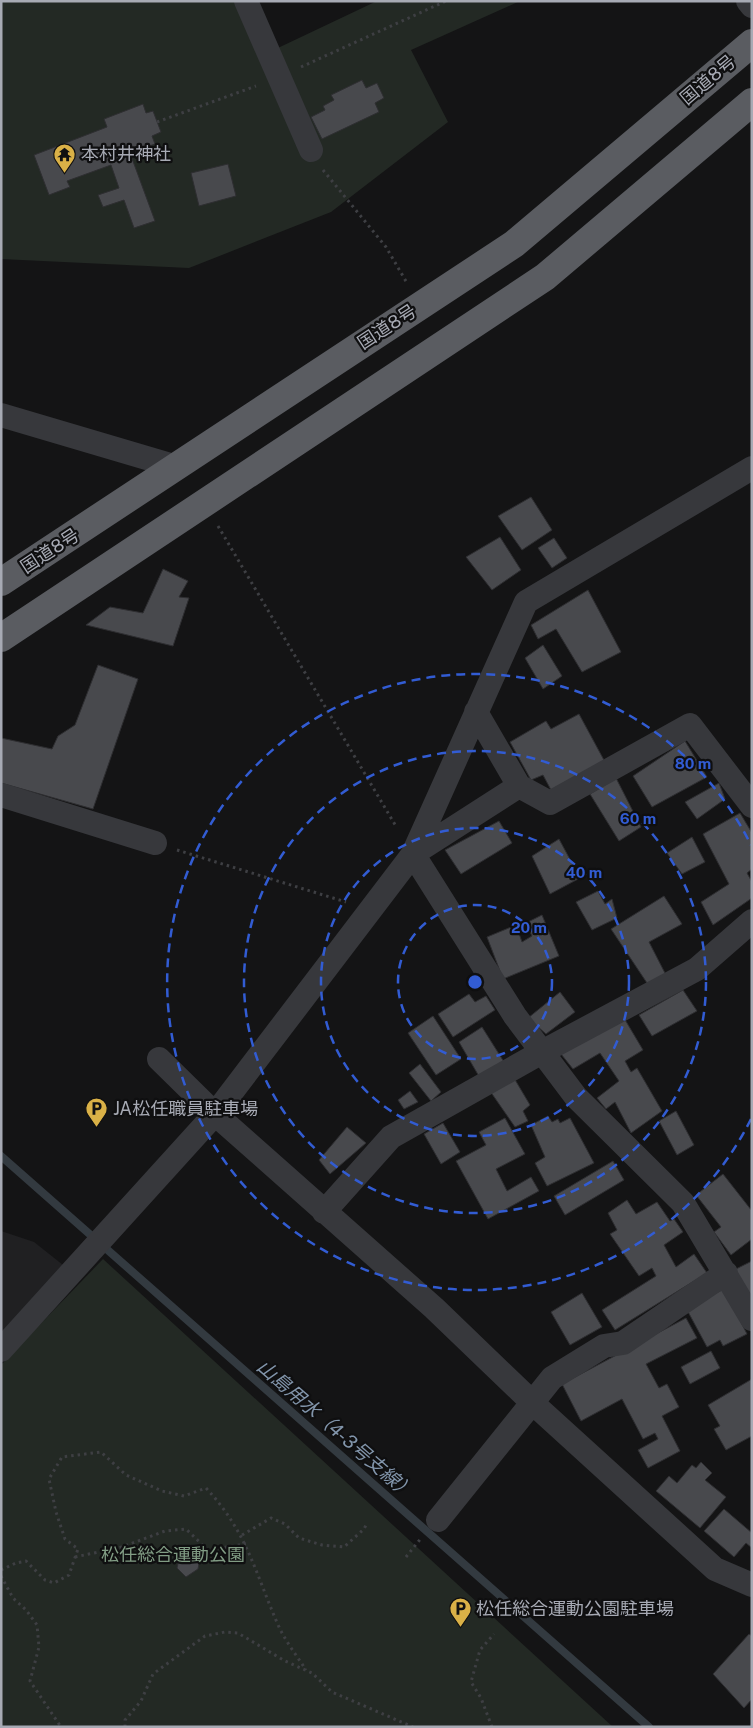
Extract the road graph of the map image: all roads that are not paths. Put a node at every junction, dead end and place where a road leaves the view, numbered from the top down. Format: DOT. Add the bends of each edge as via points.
graph roads {
  1 [pos="246,1"];
  2 [pos="748,1"];
  3 [pos="752,6"];
  4 [pos="752,43"];
  5 [pos="752,102"];
  6 [pos="311,150"];
  7 [pos="1,415"];
  8 [pos="177,467"];
  9 [pos="752,468"];
  10 [pos="1,582"];
  11 [pos="1,638"];
  12 [pos="476,712"];
  13 [pos="519,786"];
  14 [pos="1,795"];
  15 [pos="752,806"];
  16 [pos="155,843"];
  17 [pos="413,854"];
  18 [pos="752,921"];
  19 [pos="542,1052"];
  20 [pos="159,1059"];
  21 [pos="215,1114"];
  22 [pos="324,1212"];
  23 [pos="726,1273"];
  24 [pos="752,1319"];
  25 [pos="1,1350"];
  26 [pos="532,1403"];
  27 [pos="438,1520"];
  28 [pos="752,1585"];
  1 -- 6 [label="street"];
  2 -- 3 [label="street"];
  4 -- 8 [label="highway, 国道8号" via="514,244"];
  5 -- 11 [label="highway" via="545,276"];
  7 -- 8 [label="street"];
  8 -- 10 [label="highway, 国道8号"];
  9 -- 12 [label="street" via="526,602"];
  12 -- 13 [label="street"];
  12 -- 17 [label="street"];
  13 -- 15 [label="street" via="550,803 690,725"];
  13 -- 17 [label="street"];
  14 -- 16 [label="street"];
  17 -- 19 [label="street" via="478,960"];
  17 -- 21 [label="street"];
  18 -- 19 [label="street" via="697,969"];
  19 -- 22 [label="street" via="391,1138"];
  19 -- 23 [label="street" via="576,1097 683,1203"];
  20 -- 21 [label="street"];
  21 -- 22 [label="street"];
  21 -- 25 [label="street"];
  22 -- 26 [label="street" via="434,1308"];
  23 -- 24 [label="street"];
  23 -- 26 [label="street" via="623,1343 604,1346 552,1378"];
  26 -- 27 [label="street"];
  26 -- 28 [label="street" via="715,1569"];
}
